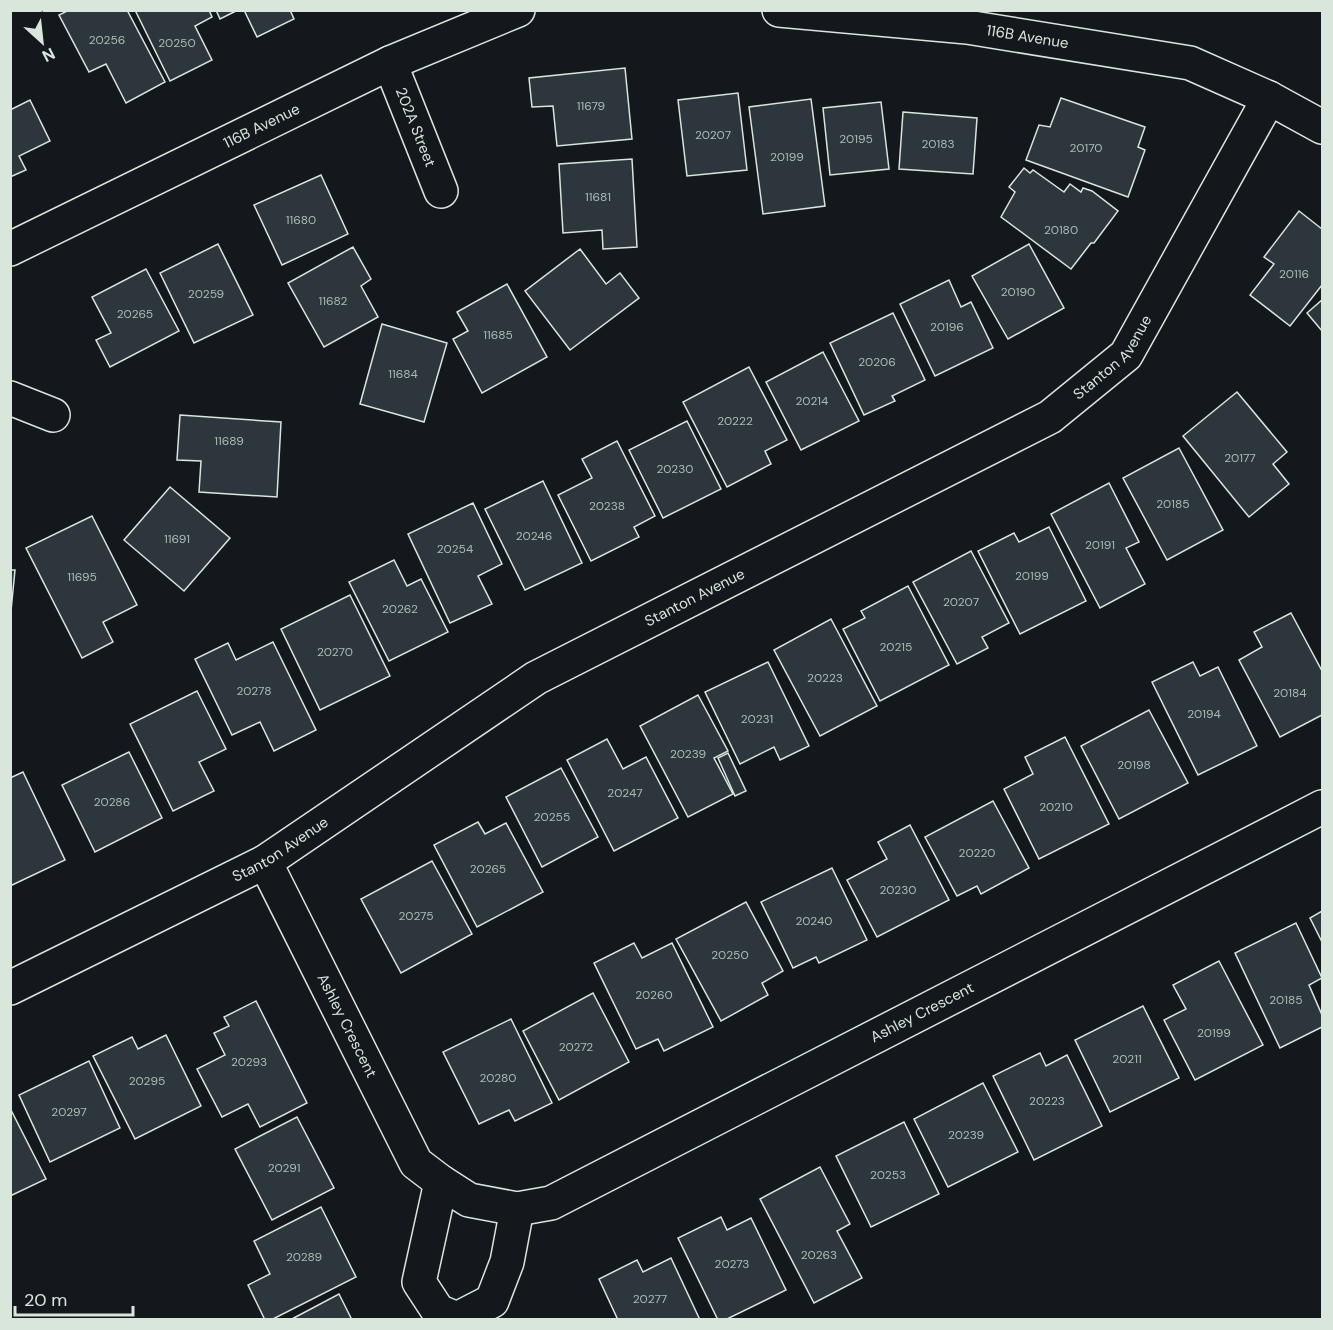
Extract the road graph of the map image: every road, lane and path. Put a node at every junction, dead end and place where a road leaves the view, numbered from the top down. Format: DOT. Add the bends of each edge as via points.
graph roads {
  1 [pos="518,10"];
  2 [pos="779,10"];
  3 [pos="968,19"];
  4 [pos="390,63"];
  5 [pos="1269,98"];
  6 [pos="1323,127"];
  7 [pos="441,191"];
  8 [pos="10,249"];
  9 [pos="10,398"];
  10 [pos="53,415"];
  11 [pos="1323,807"];
  12 [pos="265,862"];
  13 [pos="10,988"];
  14 [pos="441,1182"];
  15 [pos="517,1209"];
  1 -- 4 [label="street, 116B Avenue"];
  2 -- 3 [label="street, 116B Avenue"];
  3 -- 5 [label="street, 116B Avenue" via="1190,63"];
  4 -- 7 [label="street, 202A Street"];
  4 -- 8 [label="street, 116B Avenue"];
  5 -- 6 [label="street"];
  5 -- 12 [label="street, Stanton Avenue" via="1125,355 1050,417 536,678"];
  9 -- 10 [label="street"];
  11 -- 15 [label="street, Ashley Crescent" via="551,1203"];
  12 -- 13 [label="street, Stanton Avenue"];
  12 -- 14 [label="street, Ashley Crescent" via="416,1162"];
  14 -- 15 [label="street, Ashley Crescent" via="469,1200"];
  14 -- 15 [label="street" via="419,1282 438,1311 457,1319 492,1301 507,1262"];
}
